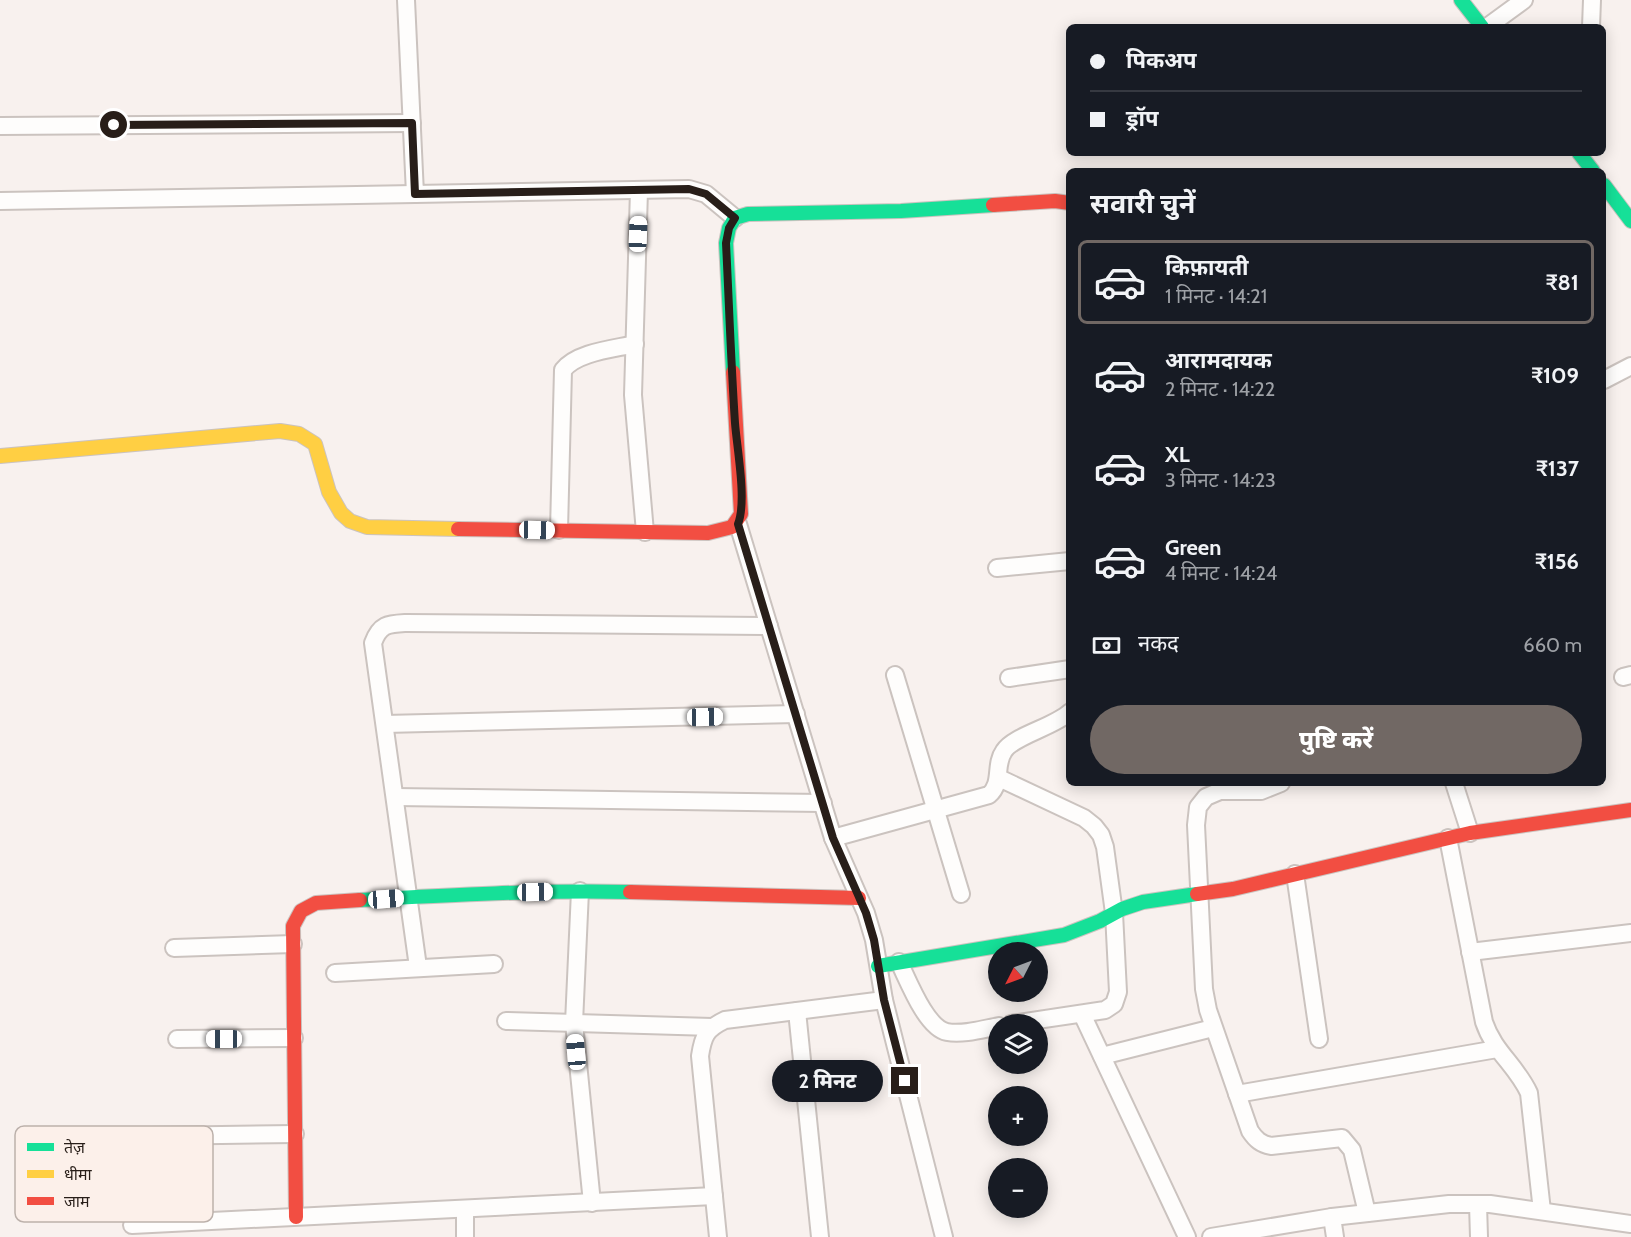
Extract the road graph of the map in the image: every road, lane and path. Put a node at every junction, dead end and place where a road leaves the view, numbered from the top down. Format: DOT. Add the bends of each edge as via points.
graph roads {
  1 [pos="406,0"];
  2 [pos="1461,0"];
  3 [pos="1524,0"];
  4 [pos="1592,0"];
  5 [pos="1480,24"];
  6 [pos="1491,24"];
  7 [pos="1591,24"];
  8 [pos="412,123"];
  9 [pos="0,126"];
  10 [pos="1581,156"];
  11 [pos="1591,168"];
  12 [pos="639,190"];
  13 [pos="415,194"];
  14 [pos="1609,200"];
  15 [pos="0,201"];
  16 [pos="1066,202"];
  17 [pos="735,218"];
  18 [pos="1631,221"];
  19 [pos="635,344"];
  20 [pos="1631,366"];
  21 [pos="1606,379"];
  22 [pos="0,456"];
  23 [pos="738,524"];
  24 [pos="559,530"];
  25 [pos="645,531"];
  26 [pos="1066,561"];
  27 [pos="997,568"];
  28 [pos="769,626"];
  29 [pos="1066,670"];
  30 [pos="895,675"];
  31 [pos="1009,678"];
  32 [pos="796,714"];
  33 [pos="1066,715"];
  34 [pos="384,724"];
  35 [pos="999,778"];
  36 [pos="1274,786"];
  37 [pos="1455,786"];
  38 [pos="395,797"];
  39 [pos="823,803"];
  40 [pos="934,810"];
  41 [pos="1631,810"];
  42 [pos="1470,833"];
  43 [pos="833,838"];
  44 [pos="1448,838"];
  45 [pos="1295,874"];
  46 [pos="580,891"];
  47 [pos="961,894"];
  48 [pos="1198,894"];
  49 [pos="409,897"];
  50 [pos="859,898"];
  51 [pos="1114,913"];
  52 [pos="1631,933"];
  53 [pos="293,944"];
  54 [pos="174,948"];
  55 [pos="1470,952"];
  56 [pos="899,962"];
  57 [pos="494,964"];
  58 [pos="878,966"];
  59 [pos="418,967"];
  60 [pos="335,973"];
  61 [pos="884,1000"];
  62 [pos="797,1011"];
  63 [pos="1082,1014"];
  64 [pos="1048,1019"];
  65 [pos="506,1021"];
  66 [pos="574,1023"];
  67 [pos="712,1027"];
  68 [pos="988,1028"];
  69 [pos="1213,1028"];
  70 [pos="294,1038"];
  71 [pos="177,1039"];
  72 [pos="1319,1039"];
  73 [pos="1497,1049"];
  74 [pos="1102,1056"];
  75 [pos="1237,1094"];
  76 [pos="295,1134"];
  77 [pos="213,1135"];
  78 [pos="714,1196"];
  79 [pos="592,1203"];
  80 [pos="1478,1204"];
  81 [pos="465,1209"];
  82 [pos="1542,1211"];
  83 [pos="1367,1213"];
  84 [pos="296,1217"];
  85 [pos="1332,1217"];
  86 [pos="1631,1224"];
  87 [pos="132,1226"];
  88 [pos="181,1230"];
  89 [pos="465,1237"];
  90 [pos="718,1237"];
  91 [pos="820,1237"];
  92 [pos="944,1237"];
  93 [pos="1187,1237"];
  94 [pos="1216,1237"];
  95 [pos="1335,1237"];
  96 [pos="1479,1237"];
  1 -- 8 [label="street"];
  2 -- 5 [label="main road"];
  3 -- 6 [label="street"];
  4 -- 7 [label="street"];
  8 -- 9 [label="street"];
  8 -- 13 [label="street"];
  10 -- 11 [label="main road"];
  12 -- 13 [label="street"];
  12 -- 17 [label="street" via="689,189 706,194"];
  12 -- 19 [label="street"];
  13 -- 15 [label="street"];
  14 -- 18 [label="main road"];
  16 -- 17 [label="main road" via="748,214"];
  17 -- 23 [label="main road" via="726,243 741,500"];
  19 -- 24 [label="street" via="579,357 564,370"];
  19 -- 25 [label="street" via="633,395"];
  20 -- 21 [label="street"];
  22 -- 24 [label="main road" via="280,431 299,434 315,444 330,499 342,516 362,526"];
  23 -- 25 [label="main road" via="708,533"];
  23 -- 28 [label="street"];
  24 -- 25 [label="main road"];
  26 -- 27 [label="street"];
  28 -- 32 [label="street"];
  28 -- 34 [label="street" via="388,624 377,632 373,643"];
  29 -- 31 [label="street"];
  30 -- 40 [label="street"];
  32 -- 34 [label="street"];
  32 -- 39 [label="street"];
  33 -- 35 [label="street" via="1004,750"];
  34 -- 38 [label="street"];
  35 -- 40 [label="street" via="989,795"];
  35 -- 51 [label="street" via="1094,826 1105,847"];
  36 -- 48 [label="street" via="1261,791 1221,791 1206,797 1198,807"];
  37 -- 42 [label="street"];
  38 -- 39 [label="street"];
  38 -- 49 [label="street"];
  39 -- 43 [label="street"];
  40 -- 43 [label="street"];
  40 -- 47 [label="street"];
  41 -- 42 [label="main road"];
  42 -- 44 [label="main road"];
  43 -- 50 [label="street"];
  44 -- 45 [label="main road"];
  44 -- 55 [label="street"];
  45 -- 48 [label="main road"];
  45 -- 72 [label="street"];
  46 -- 49 [label="main road"];
  46 -- 50 [label="main road"];
  46 -- 66 [label="street"];
  48 -- 51 [label="main road" via="1143,902"];
  48 -- 69 [label="street" via="1204,989"];
  49 -- 53 [label="main road" via="316,903 301,911 293,926"];
  49 -- 59 [label="street"];
  50 -- 58 [label="street" via="874,940"];
  51 -- 56 [label="main road" via="1064,935"];
  51 -- 63 [label="street" via="1118,992 1114,1004 1105,1010"];
  52 -- 55 [label="street"];
  53 -- 54 [label="street"];
  53 -- 70 [label="main road"];
  55 -- 73 [label="street" via="1484,1022"];
  56 -- 58 [label="main road"];
  56 -- 68 [label="street" via="934,1025 955,1033"];
  57 -- 59 [label="street"];
  58 -- 61 [label="street"];
  59 -- 60 [label="street"];
  61 -- 62 [label="street"];
  61 -- 92 [label="street"];
  62 -- 67 [label="street" via="725,1020"];
  62 -- 91 [label="street"];
  63 -- 64 [label="street"];
  63 -- 74 [label="street"];
  65 -- 66 [label="street"];
  66 -- 67 [label="street"];
  66 -- 79 [label="street"];
  67 -- 78 [label="street" via="702,1040 700,1056"];
  69 -- 74 [label="street"];
  69 -- 75 [label="street"];
  70 -- 71 [label="street"];
  70 -- 76 [label="main road"];
  73 -- 75 [label="street"];
  73 -- 82 [label="street" via="1522,1076 1529,1093"];
  74 -- 93 [label="street"];
  75 -- 83 [label="street" via="1250,1131 1264,1145 1342,1138 1352,1150"];
  76 -- 77 [label="street"];
  76 -- 84 [label="main road"];
  78 -- 79 [label="street"];
  78 -- 90 [label="street"];
  79 -- 81 [label="street"];
  80 -- 82 [label="street"];
  80 -- 83 [label="street"];
  80 -- 96 [label="street"];
  81 -- 84 [label="street"];
  81 -- 89 [label="street"];
  82 -- 86 [label="street"];
  83 -- 85 [label="street"];
  84 -- 88 [label="street"];
  85 -- 94 [label="street"];
  85 -- 95 [label="street"];
  87 -- 88 [label="street"];
}
